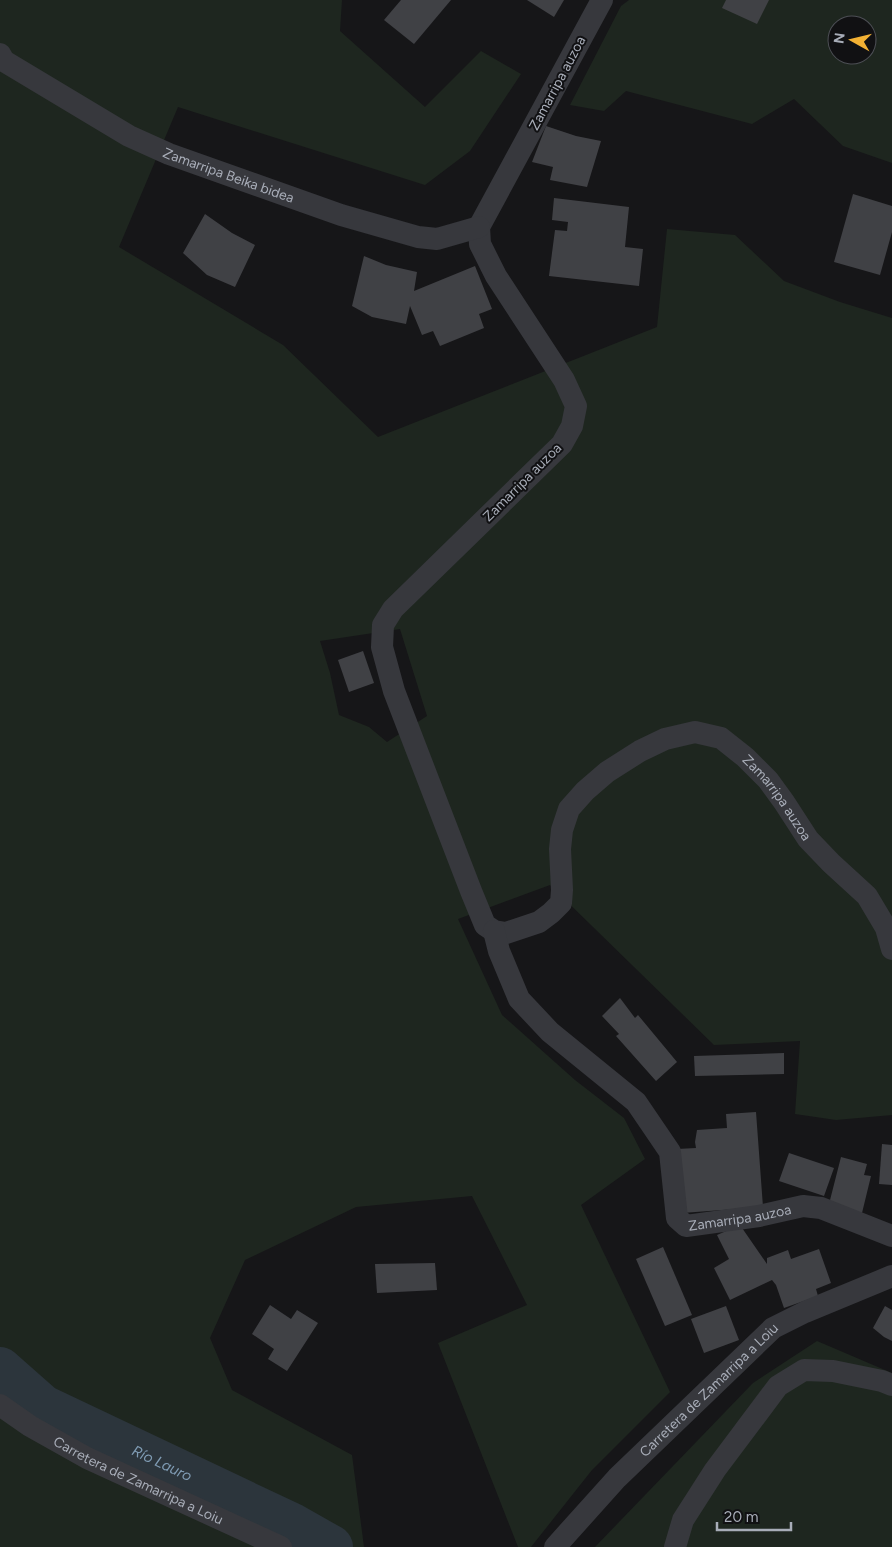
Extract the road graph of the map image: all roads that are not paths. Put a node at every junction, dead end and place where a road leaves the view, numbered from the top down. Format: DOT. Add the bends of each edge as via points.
graph roads {
  1 [pos="602,0"];
  2 [pos="0,54"];
  3 [pos="479,227"];
  4 [pos="494,931"];
  5 [pos="892,948"];
  6 [pos="890,1230"];
  7 [pos="892,1276"];
  8 [pos="892,1385"];
  9 [pos="0,1405"];
  10 [pos="281,1547"];
  11 [pos="555,1547"];
  12 [pos="675,1547"];
  1 -- 3 [label="street, Zamarripa auzoa"];
  2 -- 3 [label="street, Zamarripa Beika bidea" via="4,61 129,136 187,160 341,215 418,237 437,239"];
  3 -- 4 [label="street, Zamarripa auzoa" via="480,244 496,276 564,380 576,406 572,426 562,444 393,609 383,625 382,647 394,691 471,891 485,925"];
  4 -- 5 [label="street, Zamarripa auzoa" via="506,933 539,922 561,903 562,830 569,808 585,791 640,751 665,739 695,732 722,738 768,780 808,839 867,896 886,928"];
  4 -- 6 [label="street, Zamarripa auzoa" via="520,999 550,1032 636,1102 670,1152 677,1218 686,1226 803,1206 821,1208"];
  7 -- 11 [label="street, Carretera de Zamarripa a Loiu" via="773,1328 617,1478"];
  8 -- 12 [label="street" via="833,1371 804,1370 778,1386 715,1470 683,1520"];
  9 -- 10 [label="street, Carretera de Zamarripa a Loiu" via="30,1426 88,1458"];
}
